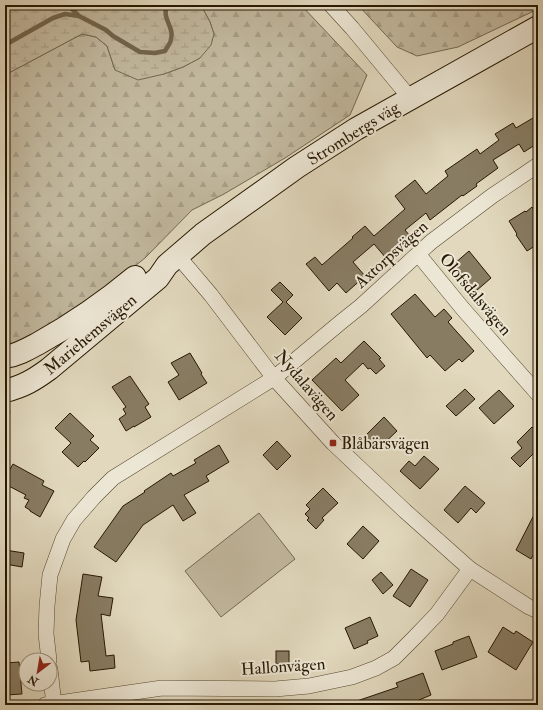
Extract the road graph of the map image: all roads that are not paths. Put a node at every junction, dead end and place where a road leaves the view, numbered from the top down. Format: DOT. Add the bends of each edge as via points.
graph roads {
  1 [pos="331,5"];
  2 [pos="538,27"];
  3 [pos="410,98"];
  4 [pos="538,165"];
  5 [pos="418,254"];
  6 [pos="172,260"];
  7 [pos="5,357"];
  8 [pos="274,378"];
  9 [pos="5,391"];
  10 [pos="538,394"];
  11 [pos="470,568"];
  12 [pos="538,611"];
  13 [pos="48,652"];
  14 [pos="51,692"];
  15 [pos="51,705"];
  1 -- 3 [label="street"];
  2 -- 3 [label="street, Strombergs väg"];
  3 -- 6 [label="street, Strombergs väg" via="297,167 203,234"];
  4 -- 5 [label="street, Axtorpsvägen" via="469,213"];
  5 -- 8 [label="street, Axtorpsvägen" via="361,306"];
  5 -- 10 [label="street, Olofsdalsvägen"];
  6 -- 7 [label="street, Mariehemsvägen" via="148,268 60,332 13,356"];
  6 -- 8 [label="street, Nydalavägen" via="210,295"];
  6 -- 9 [label="street, Mariehemsvägen" via="158,278 49,369 21,387"];
  8 -- 11 [label="street, Nydalavägen" via="333,443"];
  8 -- 13 [label="street" via="113,478 74,520 63,539 50,575 46,634"];
  11 -- 12 [label="street, Nydalavägen"];
  11 -- 15 [label="street, Hallonvägen" via="437,614 394,658 352,677 309,686 275,689 162,688"];
  14 -- 15 [label="street"];
}
